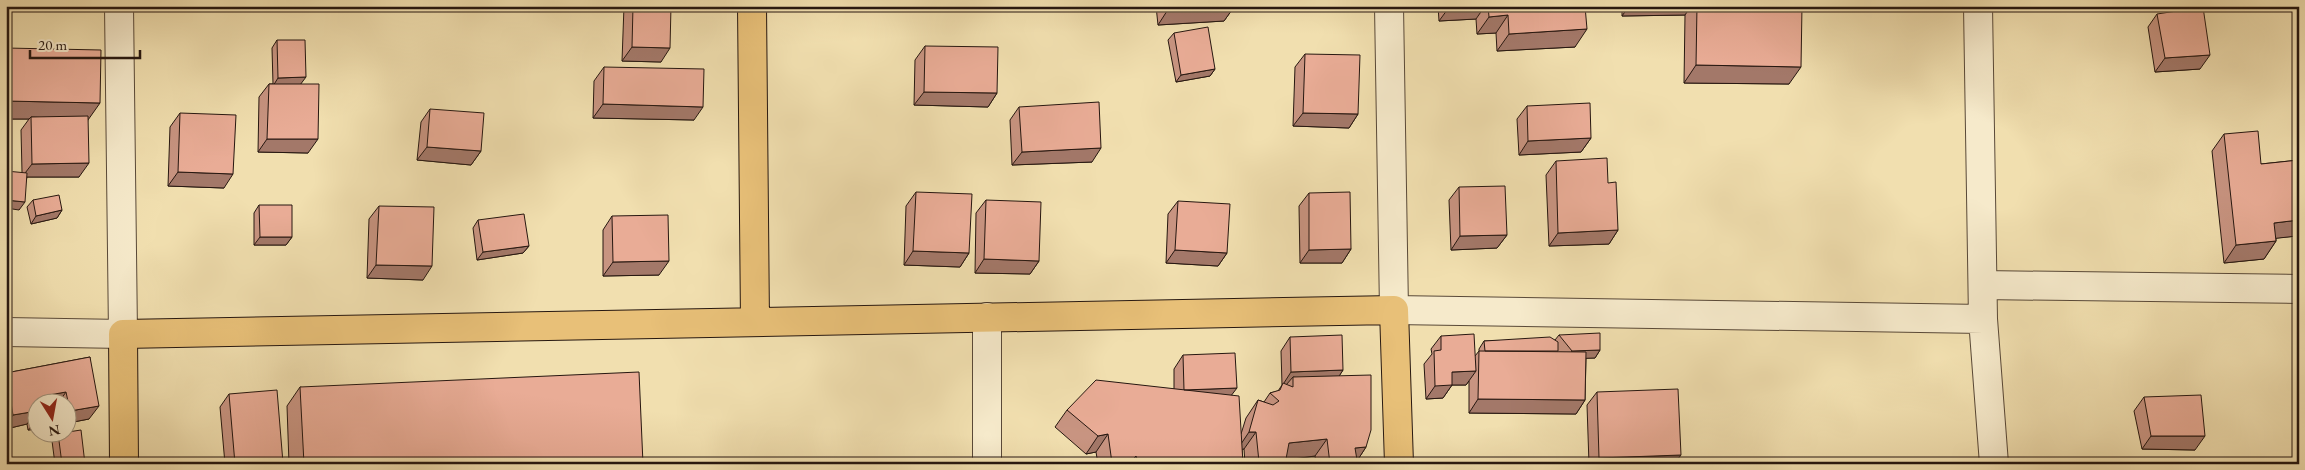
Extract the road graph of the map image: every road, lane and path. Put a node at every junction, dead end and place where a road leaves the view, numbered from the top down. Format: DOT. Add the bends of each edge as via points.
graph roads {
  1 [pos="119,6"];
  2 [pos="752,6"];
  3 [pos="1389,6"];
  4 [pos="1978,6"];
  5 [pos="1983,285"];
  6 [pos="2299,290"];
  7 [pos="1394,310"];
  8 [pos="987,317"];
  9 [pos="1983,319"];
  10 [pos="755,322"];
  11 [pos="6,332"];
  12 [pos="124,334"];
  13 [pos="124,464"];
  14 [pos="987,464"];
  15 [pos="1399,464"];
  16 [pos="1994,464"];
  1 -- 12 [label="street"];
  2 -- 10 [label="main road"];
  3 -- 7 [label="street"];
  4 -- 5 [label="street"];
  5 -- 6 [label="street"];
  5 -- 9 [label="street"];
  7 -- 8 [label="main road"];
  7 -- 9 [label="street"];
  7 -- 15 [label="main road"];
  8 -- 10 [label="main road"];
  8 -- 14 [label="street"];
  9 -- 16 [label="street"];
  10 -- 12 [label="main road"];
  11 -- 12 [label="street"];
  12 -- 13 [label="main road"];
}
